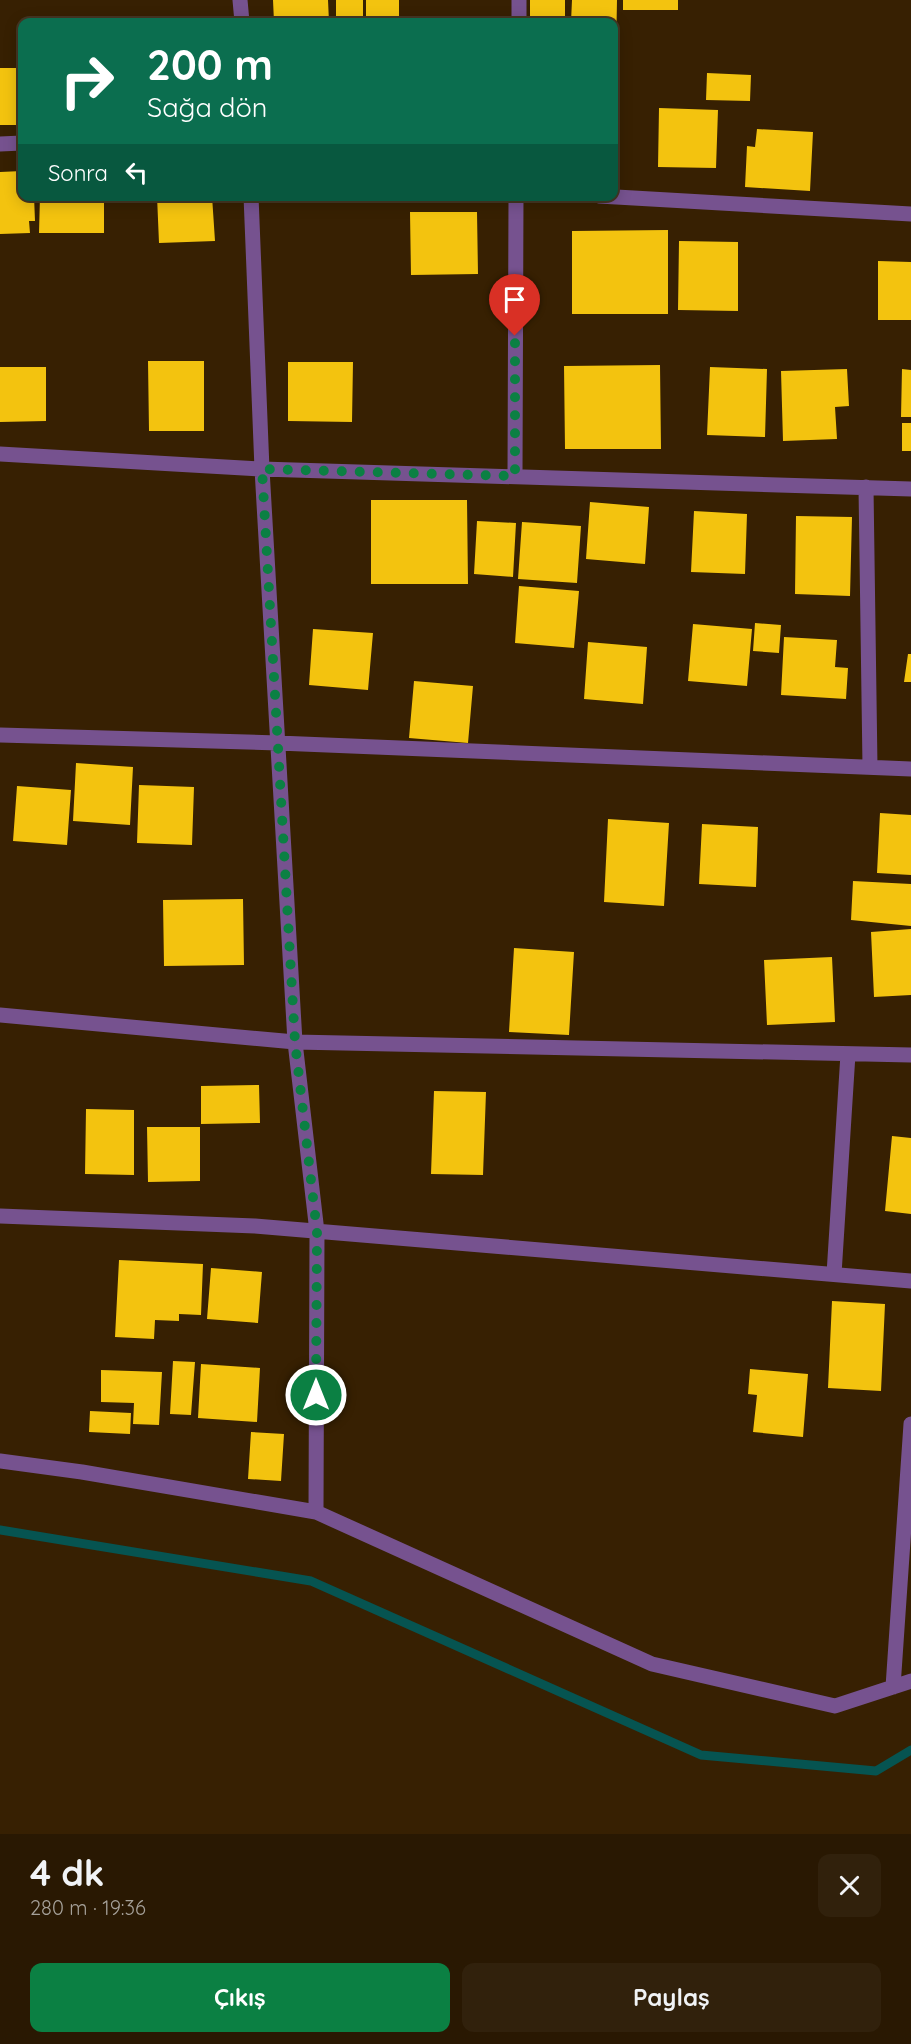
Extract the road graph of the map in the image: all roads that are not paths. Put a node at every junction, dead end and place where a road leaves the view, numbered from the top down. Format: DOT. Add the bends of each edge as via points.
graph roads {
  1 [pos="240,0"];
  2 [pos="519,0"];
  3 [pos="242,18"];
  4 [pos="519,18"];
  5 [pos="18,143"];
  6 [pos="0,144"];
  7 [pos="618,197"];
  8 [pos="251,201"];
  9 [pos="516,201"];
  10 [pos="911,214"];
  11 [pos="0,454"];
  12 [pos="262,469"];
  13 [pos="515,476"];
  14 [pos="866,487"];
  15 [pos="911,489"];
  16 [pos="0,735"];
  17 [pos="278,743"];
  18 [pos="870,767"];
  19 [pos="911,768"];
  20 [pos="0,1015"];
  21 [pos="295,1042"];
  22 [pos="848,1054"];
  23 [pos="911,1055"];
  24 [pos="0,1216"];
  25 [pos="317,1232"];
  26 [pos="834,1274"];
  27 [pos="911,1281"];
  28 [pos="911,1424"];
  29 [pos="0,1461"];
  30 [pos="316,1512"];
  31 [pos="911,1681"];
  32 [pos="893,1687"];
  1 -- 3 [label="street"];
  2 -- 4 [label="street"];
  5 -- 6 [label="street"];
  7 -- 10 [label="street"];
  8 -- 12 [label="street"];
  9 -- 13 [label="street"];
  11 -- 12 [label="street"];
  12 -- 13 [label="street"];
  12 -- 17 [label="street"];
  13 -- 14 [label="street"];
  14 -- 15 [label="street"];
  14 -- 18 [label="street"];
  16 -- 17 [label="street"];
  17 -- 18 [label="street"];
  17 -- 21 [label="street"];
  18 -- 19 [label="street"];
  20 -- 21 [label="street"];
  21 -- 22 [label="street"];
  21 -- 25 [label="street"];
  22 -- 23 [label="street"];
  22 -- 26 [label="street"];
  24 -- 25 [label="street"];
  25 -- 26 [label="street"];
  25 -- 30 [label="street"];
  26 -- 27 [label="street"];
  28 -- 32 [label="street"];
  29 -- 30 [label="street"];
  30 -- 32 [label="street" via="652,1664 836,1706"];
  31 -- 32 [label="street"];
}
